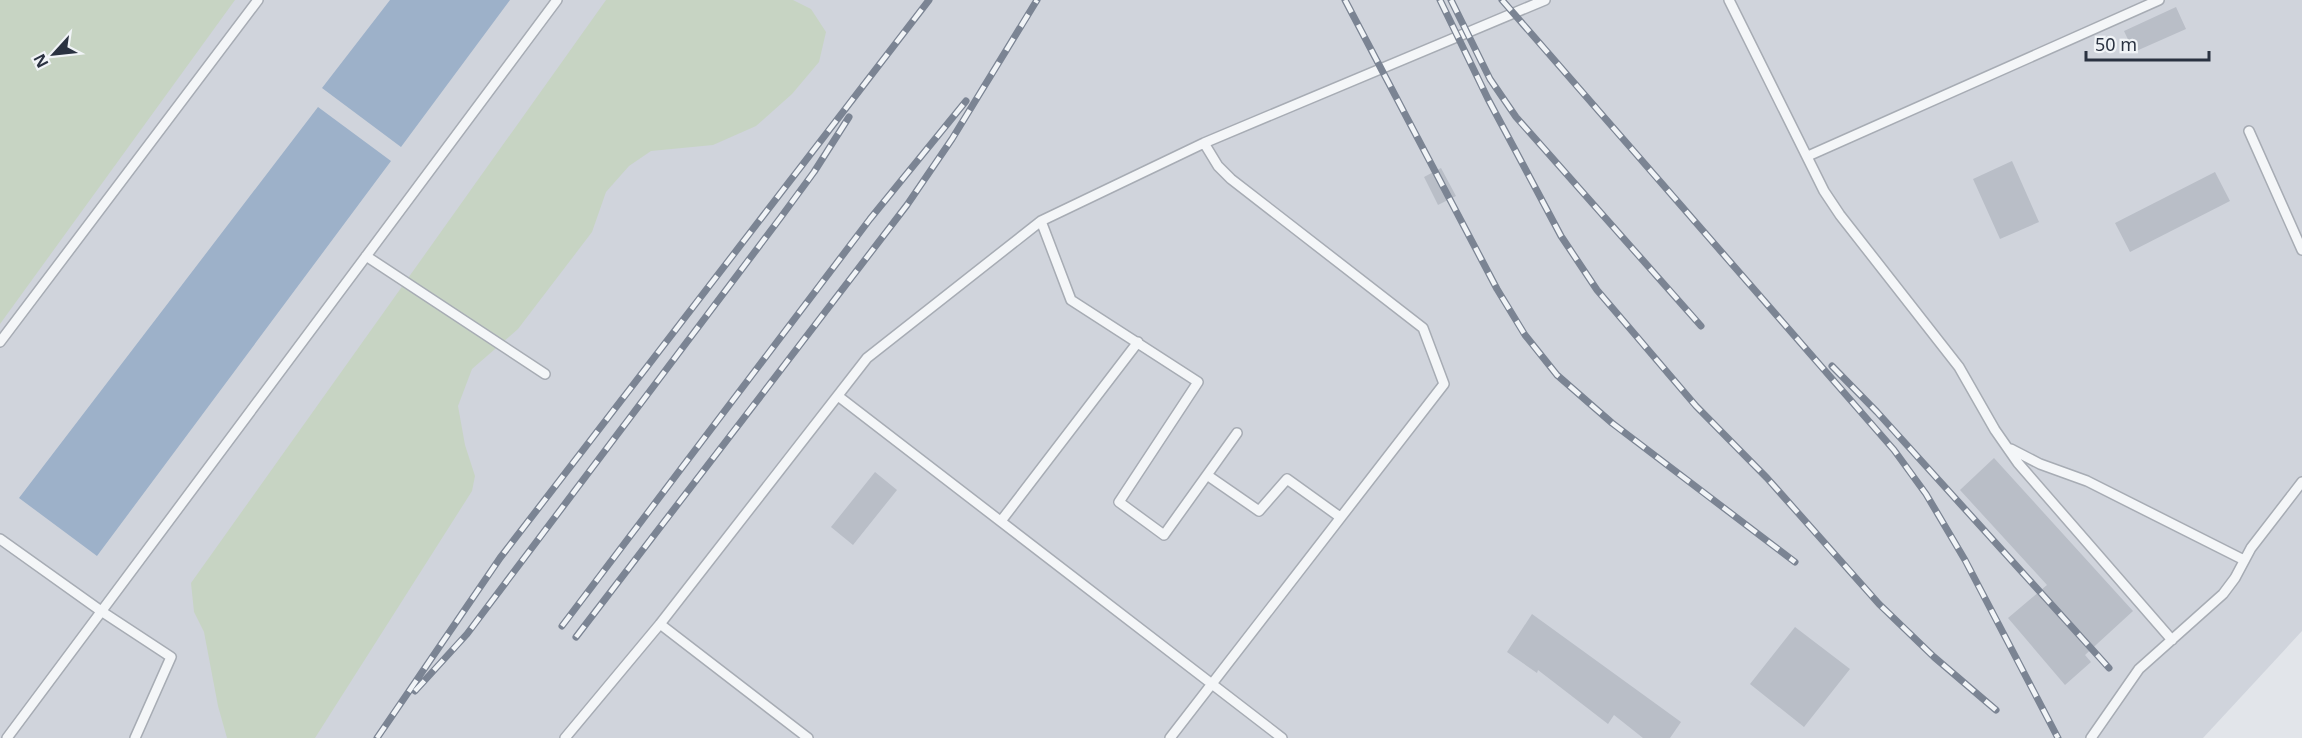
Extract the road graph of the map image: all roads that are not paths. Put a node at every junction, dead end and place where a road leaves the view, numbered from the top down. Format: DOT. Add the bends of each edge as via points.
graph roads {
  1 [pos="258,0"];
  2 [pos="558,0"];
  3 [pos="1545,0"];
  4 [pos="1729,0"];
  5 [pos="2159,0"];
  6 [pos="2249,131"];
  7 [pos="1204,143"];
  8 [pos="1808,156"];
  9 [pos="1041,221"];
  10 [pos="2302,250"];
  11 [pos="366,256"];
  12 [pos="0,342"];
  13 [pos="1138,342"];
  14 [pos="545,374"];
  15 [pos="838,396"];
  16 [pos="1237,433"];
  17 [pos="2005,445"];
  18 [pos="1207,475"];
  19 [pos="2302,482"];
  20 [pos="1340,517"];
  21 [pos="1001,521"];
  22 [pos="0,539"];
  23 [pos="2244,560"];
  24 [pos="101,611"];
  25 [pos="660,624"];
  26 [pos="2172,640"];
  27 [pos="1210,683"];
  28 [pos="7,738"];
  29 [pos="135,738"];
  30 [pos="566,738"];
  31 [pos="808,738"];
  32 [pos="1170,738"];
  33 [pos="1282,738"];
  34 [pos="2091,738"];
  1 -- 12 [label="lane"];
  2 -- 11 [label="lane"];
  3 -- 7 [label="lane"];
  4 -- 8 [label="lane"];
  5 -- 8 [label="lane"];
  6 -- 10 [label="lane"];
  7 -- 9 [label="lane"];
  7 -- 20 [label="lane" via="1231,178 1423,328 1436,361 1444,384"];
  8 -- 17 [label="lane" via="1840,216 1959,367"];
  9 -- 13 [label="lane" via="1071,300"];
  9 -- 15 [label="lane" via="867,358"];
  11 -- 14 [label="lane"];
  11 -- 24 [label="lane"];
  13 -- 18 [label="lane" via="1198,382 1119,502 1164,535"];
  13 -- 21 [label="lane"];
  15 -- 21 [label="lane"];
  15 -- 25 [label="lane"];
  16 -- 18 [label="lane"];
  17 -- 23 [label="lane" via="2040,464 2087,481"];
  17 -- 26 [label="lane"];
  18 -- 20 [label="lane" via="1259,511 1287,479"];
  19 -- 23 [label="lane"];
  20 -- 27 [label="lane"];
  21 -- 27 [label="lane"];
  22 -- 24 [label="lane"];
  23 -- 26 [label="lane" via="2223,594"];
  24 -- 28 [label="lane"];
  24 -- 29 [label="lane" via="171,657"];
  25 -- 30 [label="lane"];
  25 -- 31 [label="lane"];
  26 -- 34 [label="lane" via="2139,669"];
  27 -- 32 [label="lane"];
  27 -- 33 [label="lane"];
}
